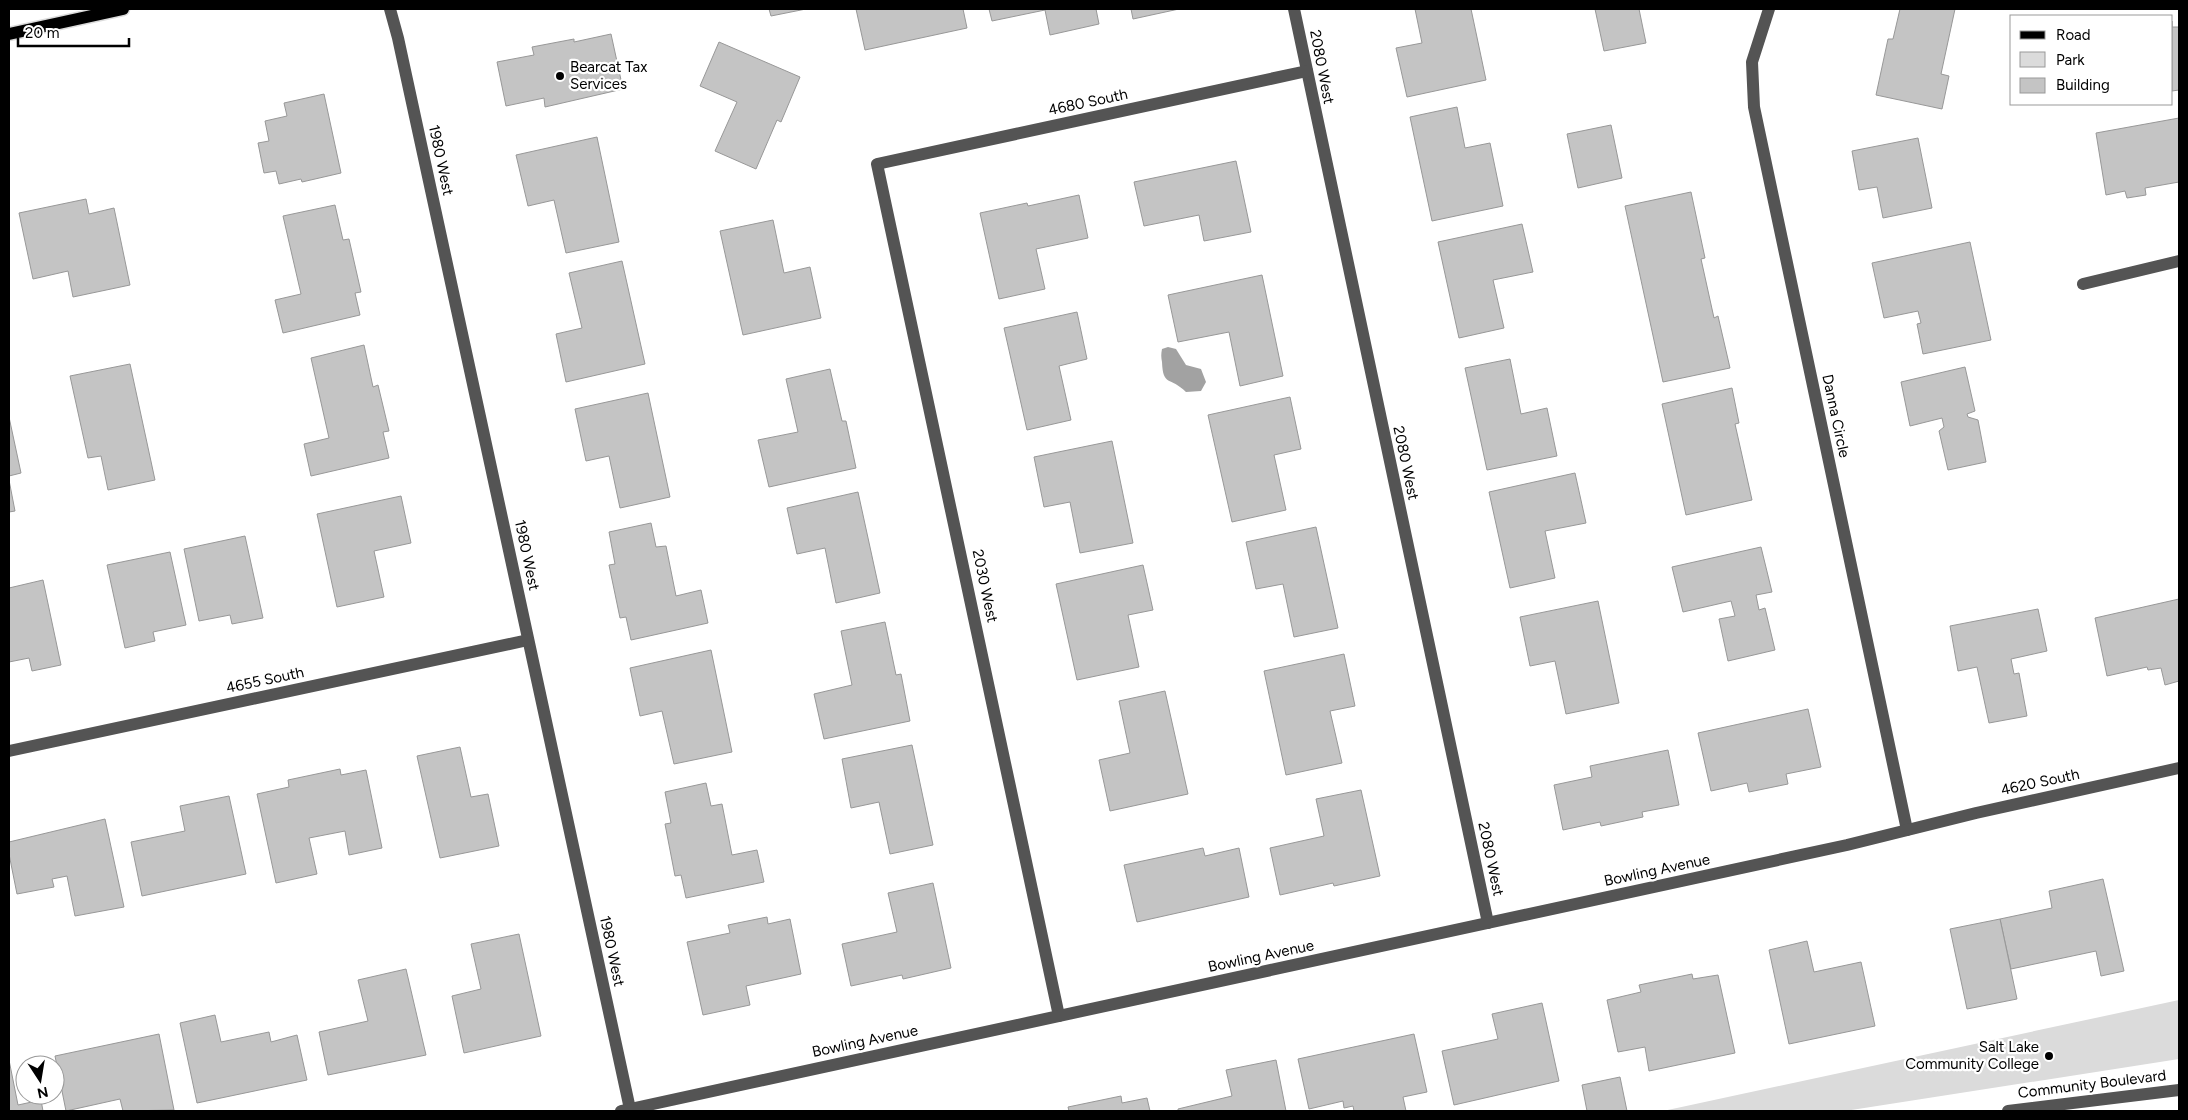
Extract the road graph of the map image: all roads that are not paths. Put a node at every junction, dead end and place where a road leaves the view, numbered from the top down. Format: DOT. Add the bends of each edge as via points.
graph roads {
  1 [pos="123,9"];
  2 [pos="390,9"];
  3 [pos="1294,9"];
  4 [pos="1769,9"];
  5 [pos="9,34"];
  6 [pos="1306,71"];
  7 [pos="877,164"];
  8 [pos="2179,261"];
  9 [pos="2083,284"];
  10 [pos="528,640"];
  11 [pos="9,751"];
  12 [pos="2179,768"];
  13 [pos="1907,830"];
  14 [pos="1488,923"];
  15 [pos="1059,1016"];
  16 [pos="2179,1090"];
  17 [pos="625,1110"];
  18 [pos="2008,1111"];
  1 -- 5 [label="main road"];
  2 -- 10 [label="street, 1980 West"];
  3 -- 6 [label="street, 2080 West"];
  4 -- 13 [label="street, Danna Circle" via="1752,62 1754,107"];
  6 -- 7 [label="street, 4680 South"];
  6 -- 14 [label="street, 2080 West"];
  7 -- 15 [label="street, 2030 West"];
  8 -- 9 [label="street"];
  10 -- 11 [label="street, 4655 South"];
  10 -- 17 [label="street, 1980 West"];
  12 -- 13 [label="street, 4620 South"];
  13 -- 14 [label="street, Bowling Avenue"];
  14 -- 15 [label="street, Bowling Avenue"];
  15 -- 17 [label="street, Bowling Avenue"];
  16 -- 18 [label="street, Community Boulevard"];
}
